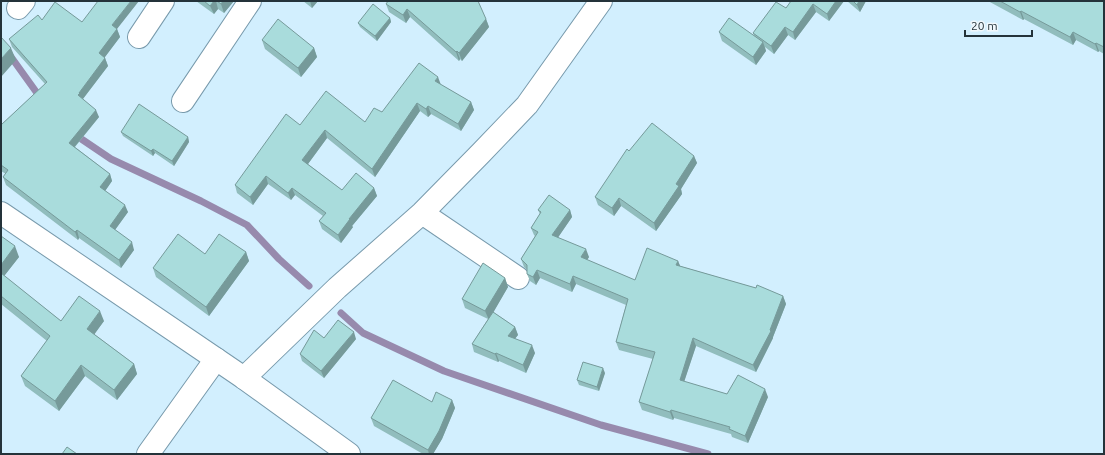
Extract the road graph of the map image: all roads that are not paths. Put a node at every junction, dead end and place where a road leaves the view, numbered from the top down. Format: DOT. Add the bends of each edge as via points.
graph roads {
  1 [pos="163,1"];
  2 [pos="601,1"];
  3 [pos="250,2"];
  4 [pos="139,36"];
  5 [pos="183,101"];
  6 [pos="1,213"];
  7 [pos="422,213"];
  8 [pos="518,278"];
  9 [pos="216,360"];
  10 [pos="244,378"];
  11 [pos="148,454"];
  12 [pos="349,454"];
  1 -- 4 [label="street"];
  2 -- 7 [label="street" via="527,105"];
  3 -- 5 [label="street"];
  6 -- 9 [label="street"];
  7 -- 8 [label="street"];
  7 -- 10 [label="street" via="337,288"];
  9 -- 10 [label="street"];
  9 -- 11 [label="street"];
  10 -- 12 [label="street"];
}
